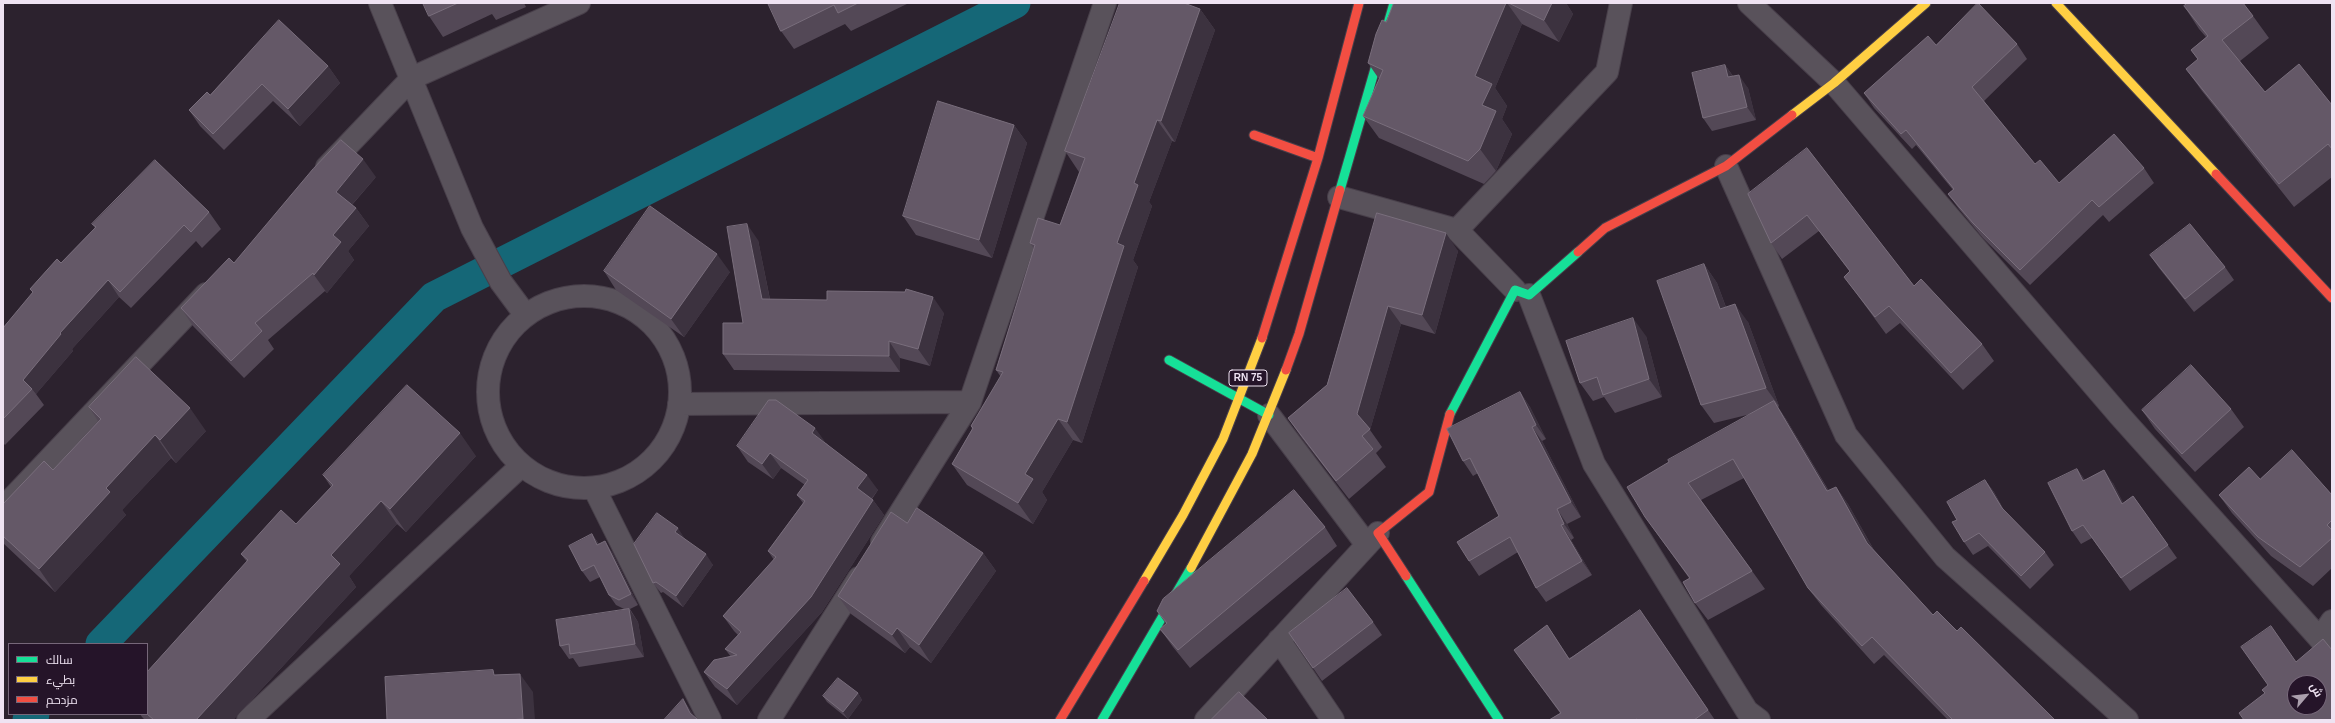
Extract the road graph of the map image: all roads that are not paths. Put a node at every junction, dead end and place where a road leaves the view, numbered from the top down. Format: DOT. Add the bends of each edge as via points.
graph roads {
  1 [pos="380,3"];
  2 [pos="579,3"];
  3 [pos="1105,3"];
  4 [pos="1360,3"];
  5 [pos="1394,3"];
  6 [pos="1621,3"];
  7 [pos="1749,3"];
  8 [pos="1926,3"];
  9 [pos="2056,3"];
  10 [pos="412,78"];
  11 [pos="1834,82"];
  12 [pos="1254,135"];
  13 [pos="1318,158"];
  14 [pos="1726,166"];
  15 [pos="314,181"];
  16 [pos="1339,197"];
  17 [pos="1457,230"];
  18 [pos="221,278"];
  19 [pos="1522,292"];
  20 [pos="2332,298"];
  21 [pos="524,313"];
  22 [pos="1169,360"];
  23 [pos="1240,399"];
  24 [pos="970,402"];
  25 [pos="679,404"];
  26 [pos="1269,415"];
  27 [pos="521,466"];
  28 [pos="594,488"];
  29 [pos="3,508"];
  30 [pos="1373,539"];
  31 [pos="2332,621"];
  32 [pos="1279,640"];
  33 [pos="2326,643"];
  34 [pos="248,720"];
  35 [pos="710,720"];
  36 [pos="769,720"];
  37 [pos="1060,720"];
  38 [pos="1102,720"];
  39 [pos="1206,720"];
  40 [pos="1333,720"];
  41 [pos="1499,720"];
  42 [pos="1759,720"];
  43 [pos="2127,720"];
  1 -- 10 [label="street"];
  2 -- 10 [label="street"];
  3 -- 24 [label="street"];
  4 -- 13 [label="main road, RN 75"];
  5 -- 16 [label="main road, RN 75"];
  6 -- 17 [label="street" via="1606,72"];
  7 -- 11 [label="street"];
  8 -- 11 [label="main road"];
  9 -- 20 [label="main road"];
  10 -- 15 [label="street"];
  10 -- 21 [label="street" via="472,228 501,282"];
  11 -- 14 [label="main road"];
  11 -- 33 [label="street" via="2120,416"];
  12 -- 13 [label="main road"];
  13 -- 23 [label="main road, RN 75" via="1266,326"];
  14 -- 19 [label="main road" via="1605,228"];
  14 -- 43 [label="street" via="1846,435 1945,557"];
  16 -- 17 [label="street"];
  16 -- 26 [label="main road, RN 75" via="1299,334"];
  17 -- 19 [label="street"];
  18 -- 29 [label="street"];
  19 -- 30 [label="main road" via="1448,419 1429,492"];
  19 -- 42 [label="street" via="1594,464 1747,711"];
  21 -- 25 [label="street" via="567,297 599,297 630,307 655,327 673,355 680,386"];
  21 -- 27 [label="street" via="495,352 487,382 489,413 501,442"];
  22 -- 23 [label="main road"];
  23 -- 26 [label="main road"];
  23 -- 37 [label="main road, RN 75" via="1223,439 1183,515"];
  24 -- 25 [label="street"];
  24 -- 36 [label="street"];
  25 -- 28 [label="street" via="677,418 663,448 641,471 612,485"];
  26 -- 30 [label="street"];
  26 -- 38 [label="main road, RN 75" via="1213,530"];
  27 -- 28 [label="street" via="548,482 580,489"];
  27 -- 34 [label="street"];
  28 -- 35 [label="street"];
  30 -- 32 [label="street"];
  30 -- 41 [label="main road"];
  31 -- 33 [label="street"];
  32 -- 39 [label="street"];
  32 -- 40 [label="street"];
}
